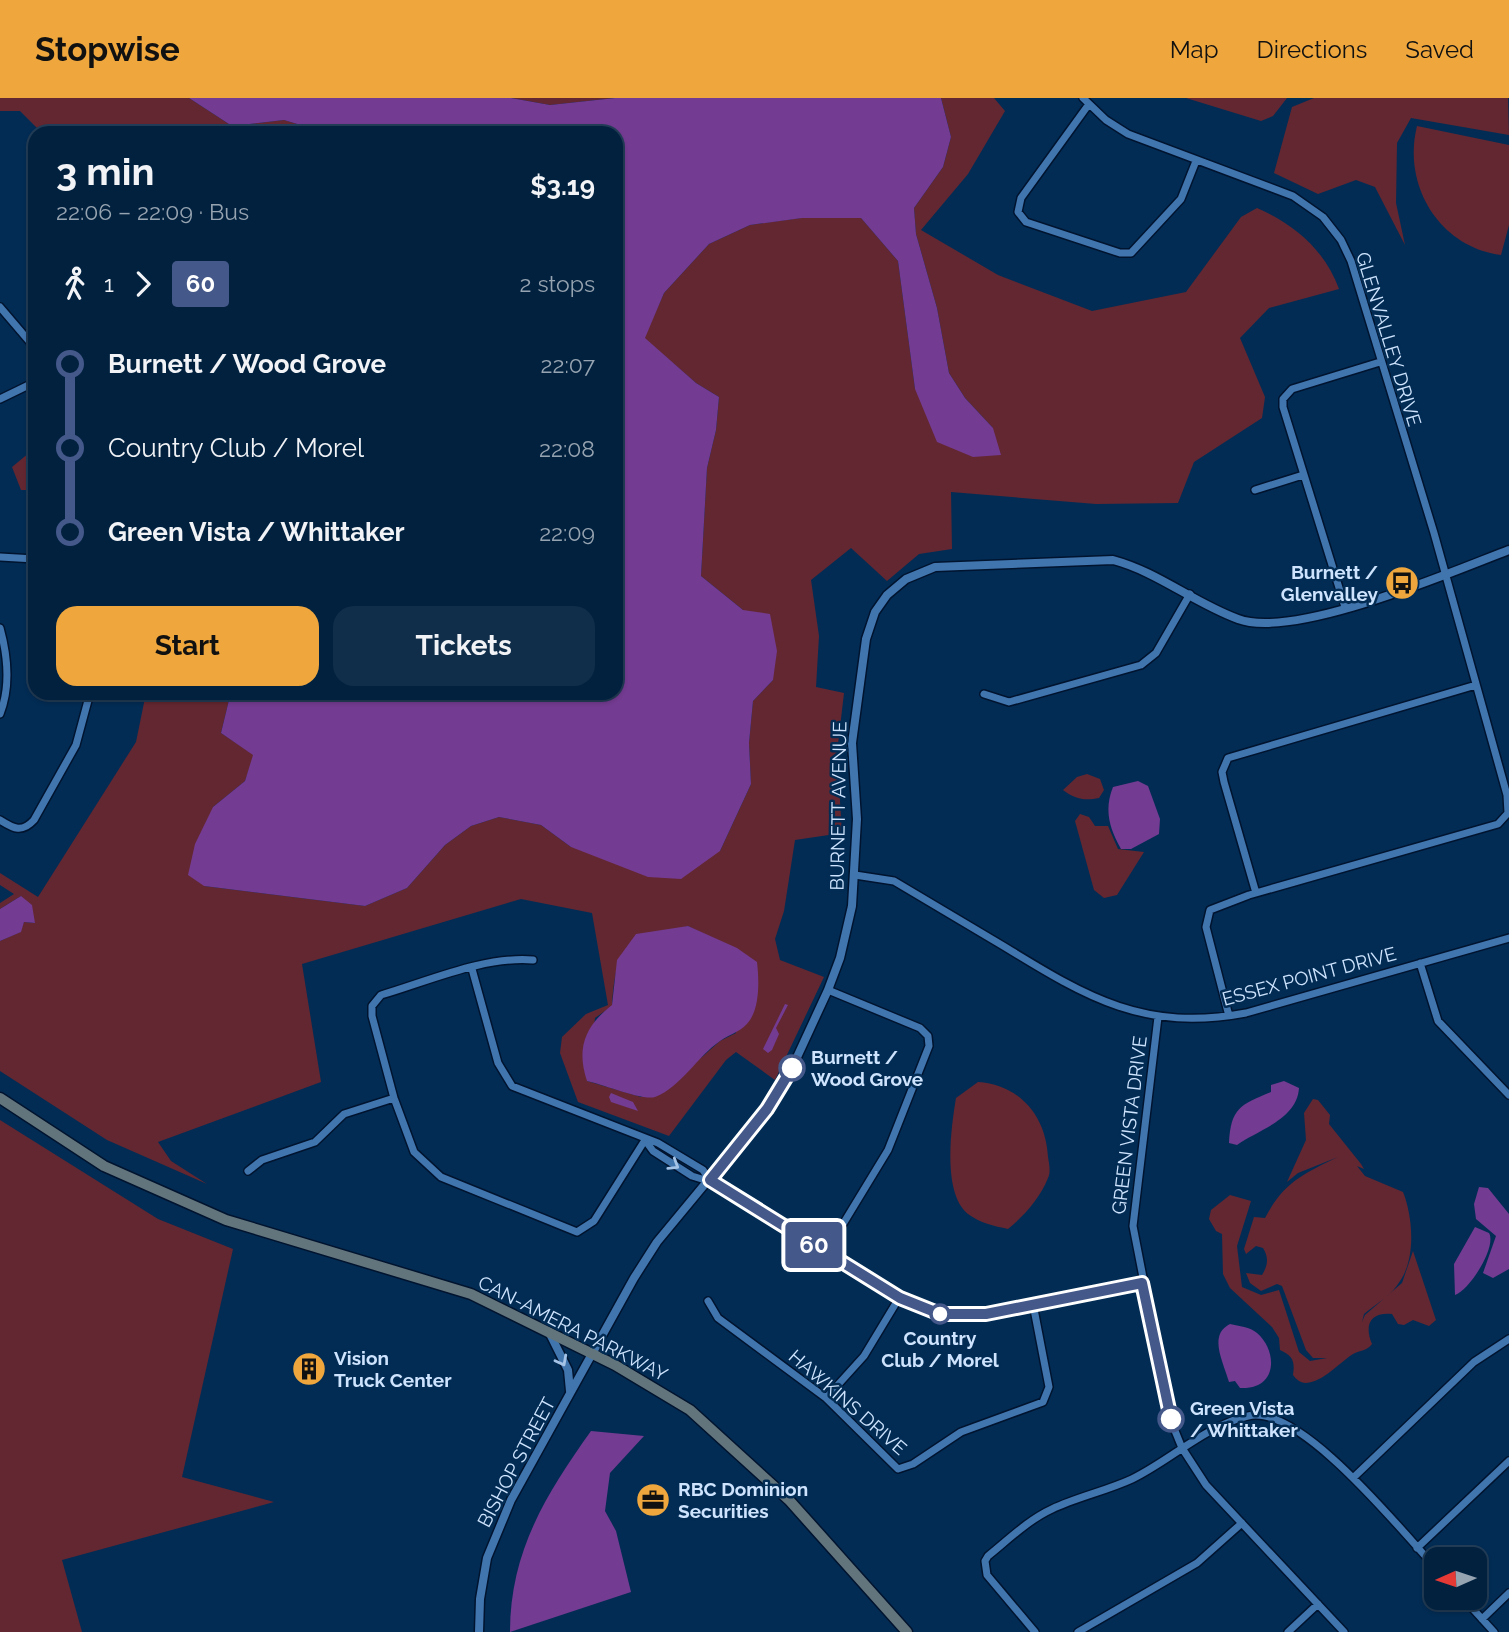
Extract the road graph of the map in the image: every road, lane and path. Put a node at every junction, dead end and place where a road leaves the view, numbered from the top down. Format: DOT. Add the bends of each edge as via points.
graph roads {
  1 [pos="1086,101"];
  2 [pos="1196,161"];
  3 [pos="0,307"];
  4 [pos="28,340"];
  5 [pos="1380,362"];
  6 [pos="28,385"];
  7 [pos="0,399"];
  8 [pos="1303,475"];
  9 [pos="1255,490"];
  10 [pos="1509,550"];
  11 [pos="0,556"];
  12 [pos="28,558"];
  13 [pos="1445,575"];
  14 [pos="1191,594"];
  15 [pos="1345,607"];
  16 [pos="0,628"];
  17 [pos="1476,685"];
  18 [pos="984,694"];
  19 [pos="88,700"];
  20 [pos="0,714"];
  21 [pos="0,820"];
  22 [pos="856,875"];
  23 [pos="1256,893"];
  24 [pos="1509,938"];
  25 [pos="533,960"];
  26 [pos="1420,963"];
  27 [pos="472,969"];
  28 [pos="828,990"];
  29 [pos="1229,1016"];
  30 [pos="1158,1017"];
  31 [pos="1509,1096"];
  32 [pos="0,1098"];
  33 [pos="394,1098"];
  34 [pos="645,1140"];
  35 [pos="248,1171"];
  36 [pos="710,1180"];
  37 [pos="826,1252"];
  38 [pos="1142,1283"];
  39 [pos="900,1298"];
  40 [pos="708,1301"];
  41 [pos="1033,1304"];
  42 [pos="549,1332"];
  43 [pos="1509,1339"];
  44 [pos="593,1354"];
  45 [pos="570,1392"];
  46 [pos="826,1398"];
  47 [pos="1182,1448"];
  48 [pos="1509,1461"];
  49 [pos="1353,1478"];
  50 [pos="1242,1523"];
  51 [pos="1417,1548"];
  52 [pos="1424,1555"];
  53 [pos="1509,1593"];
  54 [pos="1318,1604"];
  55 [pos="1474,1610"];
  56 [pos="1482,1619"];
  57 [pos="479,1632"];
  58 [pos="906,1632"];
  59 [pos="1035,1632"];
  60 [pos="1078,1632"];
  61 [pos="1288,1632"];
  62 [pos="1344,1632"];
  63 [pos="1494,1632"];
  1 -- 2 [label="street, GLENVALLEY DRIVE" via="1128,134"];
  1 -- 2 [label="street" via="1021,198 1018,212 1026,222 1131,253 1181,199"];
  2 -- 5 [label="street, GLENVALLEY DRIVE" via="1293,196 1323,217 1351,261"];
  3 -- 4 [label="street"];
  5 -- 8 [label="street" via="1287,392 1283,407"];
  5 -- 13 [label="street, GLENVALLEY DRIVE"];
  6 -- 7 [label="street"];
  8 -- 9 [label="street"];
  8 -- 15 [label="street"];
  10 -- 13 [label="street, BURNETT AVENUE"];
  11 -- 12 [label="street"];
  13 -- 15 [label="street, BURNETT AVENUE"];
  13 -- 17 [label="street, GLENVALLEY DRIVE"];
  14 -- 15 [label="street, BURNETT AVENUE" via="1237,619 1266,625"];
  14 -- 18 [label="street" via="1156,653 1141,665 1009,702"];
  14 -- 22 [label="street, BURNETT AVENUE" via="1137,566 1113,560 948,564 906,579 875,612 866,639 852,743"];
  16 -- 20 [label="street" via="7,671 7,693"];
  17 -- 23 [label="street, GLENVALLEY DRIVE" via="1507,795 1505,819"];
  17 -- 23 [label="street" via="1228,758 1222,772"];
  19 -- 21 [label="street" via="76,745 34,820 20,830"];
  22 -- 28 [label="street, BURNETT AVENUE" via="848,929"];
  22 -- 30 [label="street, ESSEX POINT DRIVE" via="894,881 1100,1002"];
  23 -- 29 [label="street" via="1216,905 1205,921"];
  24 -- 26 [label="street, ESSEX POINT DRIVE"];
  25 -- 27 [label="street" via="515,959"];
  26 -- 29 [label="street, ESSEX POINT DRIVE"];
  26 -- 31 [label="street" via="1438,1021"];
  27 -- 33 [label="street" via="382,995 372,1006"];
  27 -- 34 [label="street" via="498,1063 512,1086"];
  28 -- 36 [label="street, BURNETT AVENUE" via="779,1090"];
  28 -- 37 [label="street" via="920,1028 928,1036 929,1046 888,1150"];
  29 -- 30 [label="street, ESSEX POINT DRIVE"];
  30 -- 38 [label="street, GREEN VISTA DRIVE" via="1134,1211"];
  32 -- 42 [label="main road, CAN-AMERA PARKWAY" via="104,1166 226,1220 471,1294"];
  33 -- 34 [label="street" via="407,1139 430,1169 568,1231 585,1230 594,1221"];
  33 -- 35 [label="street" via="344,1114 315,1142 262,1160"];
  34 -- 36 [label="street" via="653,1151 692,1176"];
  36 -- 37 [label="street"];
  36 -- 44 [label="street, BURNETT AVENUE" via="657,1242"];
  37 -- 39 [label="street"];
  38 -- 41 [label="street"];
  38 -- 47 [label="street, GREEN VISTA DRIVE" via="1171,1421"];
  39 -- 41 [label="street" via="940,1314 963,1316"];
  39 -- 46 [label="street" via="864,1356"];
  40 -- 46 [label="street, HAWKINS DRIVE" via="718,1318"];
  41 -- 46 [label="street, HAWKINS DRIVE" via="1049,1387 1043,1402 961,1432 905,1468 890,1464"];
  42 -- 44 [label="main road, CAN-AMERA PARKWAY"];
  42 -- 45 [label="street, one-way" via="568,1370"];
  43 -- 49 [label="street" via="1474,1362"];
  44 -- 45 [label="street, BISHOP STREET"];
  44 -- 58 [label="main road, CAN-AMERA PARKWAY" via="690,1410 789,1500"];
  45 -- 57 [label="street, BISHOP STREET" via="494,1537 483,1577"];
  47 -- 49 [label="street" via="1234,1420 1263,1415 1302,1433"];
  47 -- 50 [label="street, GREEN VISTA DRIVE" via="1206,1485"];
  47 -- 59 [label="street" via="1132,1479 1031,1520 988,1556 986,1575"];
  48 -- 51 [label="street"];
  49 -- 51 [label="street"];
  50 -- 54 [label="street, GREEN VISTA DRIVE"];
  50 -- 60 [label="street" via="1197,1563"];
  51 -- 52 [label="street"];
  53 -- 56 [label="street"];
  54 -- 61 [label="street"];
  54 -- 62 [label="street, GREEN VISTA DRIVE"];
  55 -- 56 [label="street"];
  56 -- 63 [label="street"];
}
